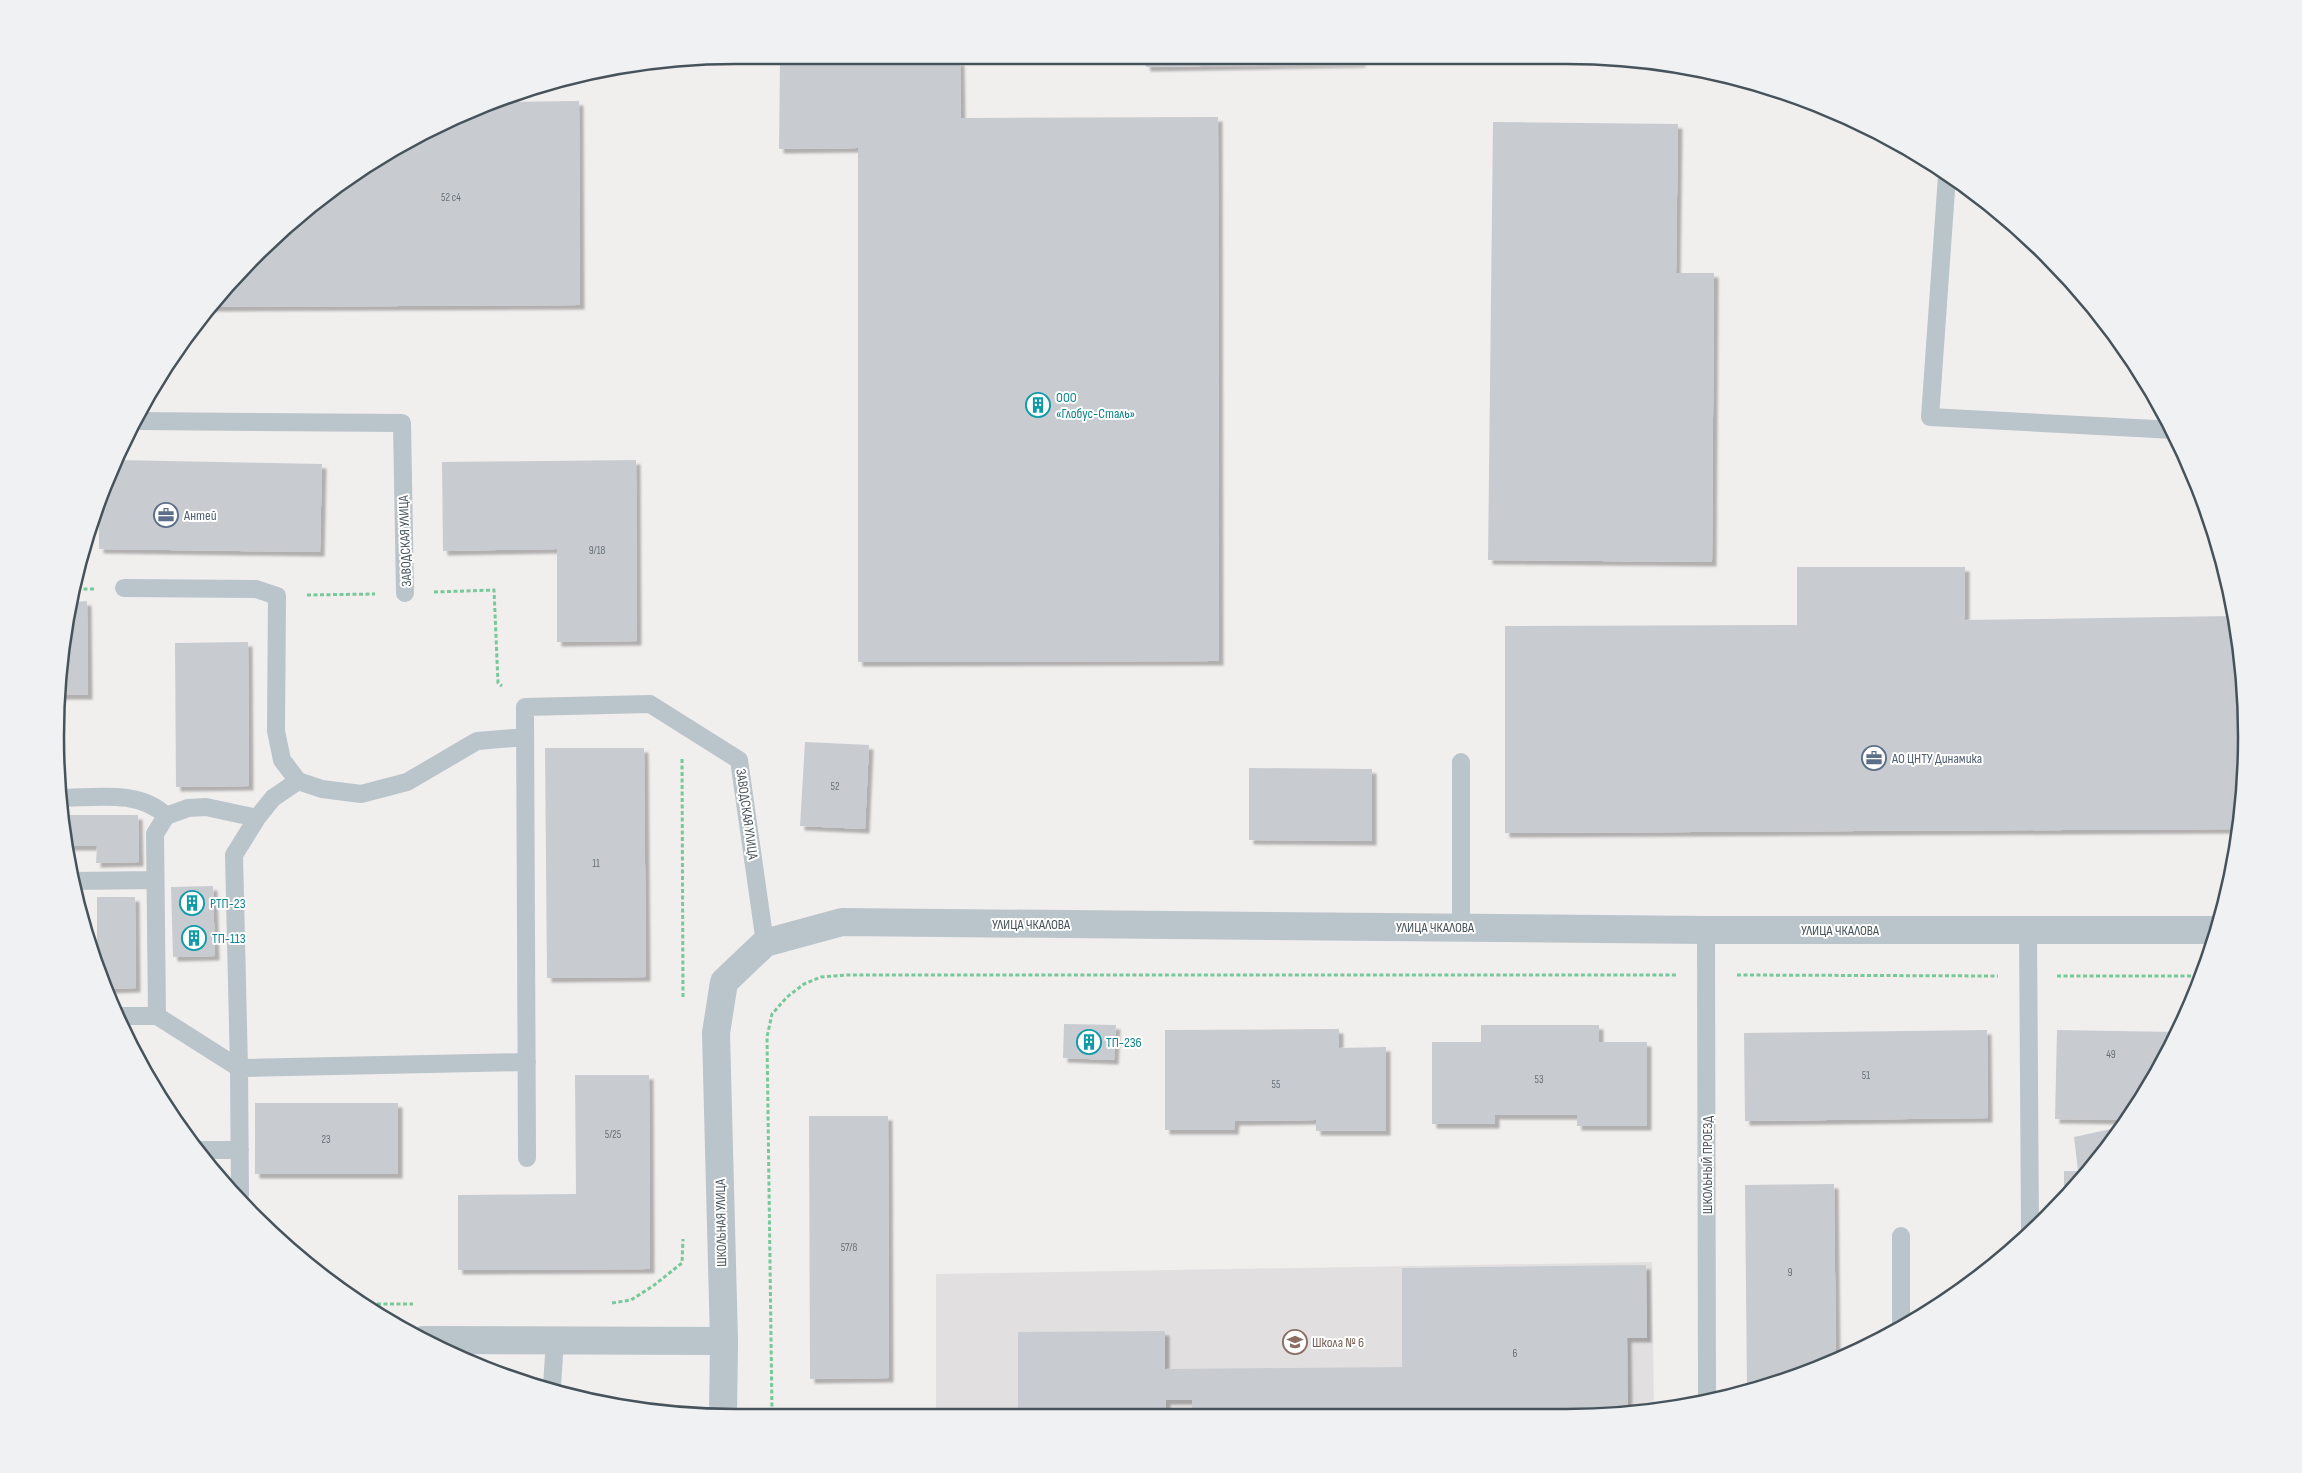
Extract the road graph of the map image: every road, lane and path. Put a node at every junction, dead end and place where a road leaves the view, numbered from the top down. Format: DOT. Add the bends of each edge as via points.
graph roads {
  1 [pos="1947,183"];
  2 [pos="143,420"];
  3 [pos="2164,429"];
  4 [pos="124,588"];
  5 [pos="405,593"];
  6 [pos="277,596"];
  7 [pos="525,707"];
  8 [pos="681,724"];
  9 [pos="525,737"];
  10 [pos="1461,762"];
  11 [pos="298,781"];
  12 [pos="67,798"];
  13 [pos="166,816"];
  14 [pos="257,818"];
  15 [pos="155,880"];
  16 [pos="80,881"];
  17 [pos="1461,928"];
  18 [pos="1706,930"];
  19 [pos="2028,930"];
  20 [pos="2210,930"];
  21 [pos="765,943"];
  22 [pos="1706,975"];
  23 [pos="2028,976"];
  24 [pos="2194,976"];
  25 [pos="684,1000"];
  26 [pos="125,1016"];
  27 [pos="158,1016"];
  28 [pos="716,1033"];
  29 [pos="527,1062"];
  30 [pos="239,1068"];
  31 [pos="206,1150"];
  32 [pos="240,1150"];
  33 [pos="527,1158"];
  34 [pos="240,1190"];
  35 [pos="2030,1222"];
  36 [pos="684,1235"];
  37 [pos="1901,1236"];
  38 [pos="376,1304"];
  39 [pos="422,1304"];
  40 [pos="606,1304"];
  41 [pos="1901,1320"];
  42 [pos="439,1340"];
  43 [pos="555,1340"];
  44 [pos="724,1341"];
  45 [pos="552,1383"];
  46 [pos="1707,1394"];
  47 [pos="723,1409"];
  48 [pos="772,1409"];
  1 -- 3 [label="lane" via="1930,417"];
  2 -- 5 [label="lane, ЗАВОДСКАЯ УЛИЦА" via="402,423"];
  4 -- 6 [label="lane" via="256,589"];
  5 -- 6 [label="path"];
  5 -- 7 [label="path, ЗАВОДСКАЯ УЛИЦА" via="494,590 498,683"];
  6 -- 11 [label="lane" via="276,731 282,760"];
  7 -- 8 [label="lane, ЗАВОДСКАЯ УЛИЦА" via="650,704"];
  7 -- 9 [label="lane"];
  8 -- 21 [label="lane, ЗАВОДСКАЯ УЛИЦА" via="739,760"];
  8 -- 25 [label="path"];
  9 -- 11 [label="lane" via="477,741 407,782 361,794 322,789"];
  9 -- 29 [label="lane"];
  10 -- 17 [label="lane"];
  11 -- 14 [label="lane" via="273,798"];
  12 -- 13 [label="lane" via="143,800"];
  13 -- 14 [label="lane" via="188,808 206,807"];
  13 -- 15 [label="lane" via="155,834"];
  14 -- 30 [label="lane" via="234,855"];
  15 -- 16 [label="lane"];
  15 -- 27 [label="lane"];
  17 -- 18 [label="street, УЛИЦА ЧКАЛОВА"];
  17 -- 21 [label="street, УЛИЦА ЧКАЛОВА" via="842,922"];
  18 -- 19 [label="street, УЛИЦА ЧКАЛОВА"];
  18 -- 22 [label="lane, ШКОЛЬНЫЙ ПРОЕЗД"];
  19 -- 20 [label="street, УЛИЦА ЧКАЛОВА"];
  19 -- 23 [label="lane"];
  21 -- 28 [label="street, УЛИЦА ЧКАЛОВА" via="724,982"];
  22 -- 23 [label="path"];
  22 -- 46 [label="lane, ШКОЛЬНЫЙ ПРОЕЗД"];
  22 -- 48 [label="path" via="848,975 813,980 787,997 772,1014 767,1037"];
  23 -- 24 [label="path"];
  23 -- 35 [label="lane"];
  26 -- 27 [label="lane"];
  27 -- 30 [label="lane"];
  28 -- 44 [label="street, ШКОЛЬНАЯ УЛИЦА"];
  29 -- 30 [label="lane"];
  29 -- 33 [label="lane"];
  30 -- 32 [label="lane"];
  31 -- 32 [label="lane"];
  32 -- 34 [label="lane"];
  36 -- 40 [label="path" via="682,1263 631,1300"];
  37 -- 41 [label="lane"];
  38 -- 39 [label="path"];
  42 -- 43 [label="street"];
  43 -- 44 [label="street"];
  43 -- 45 [label="lane"];
  44 -- 47 [label="street, ШКОЛЬНАЯ УЛИЦА"];
}
